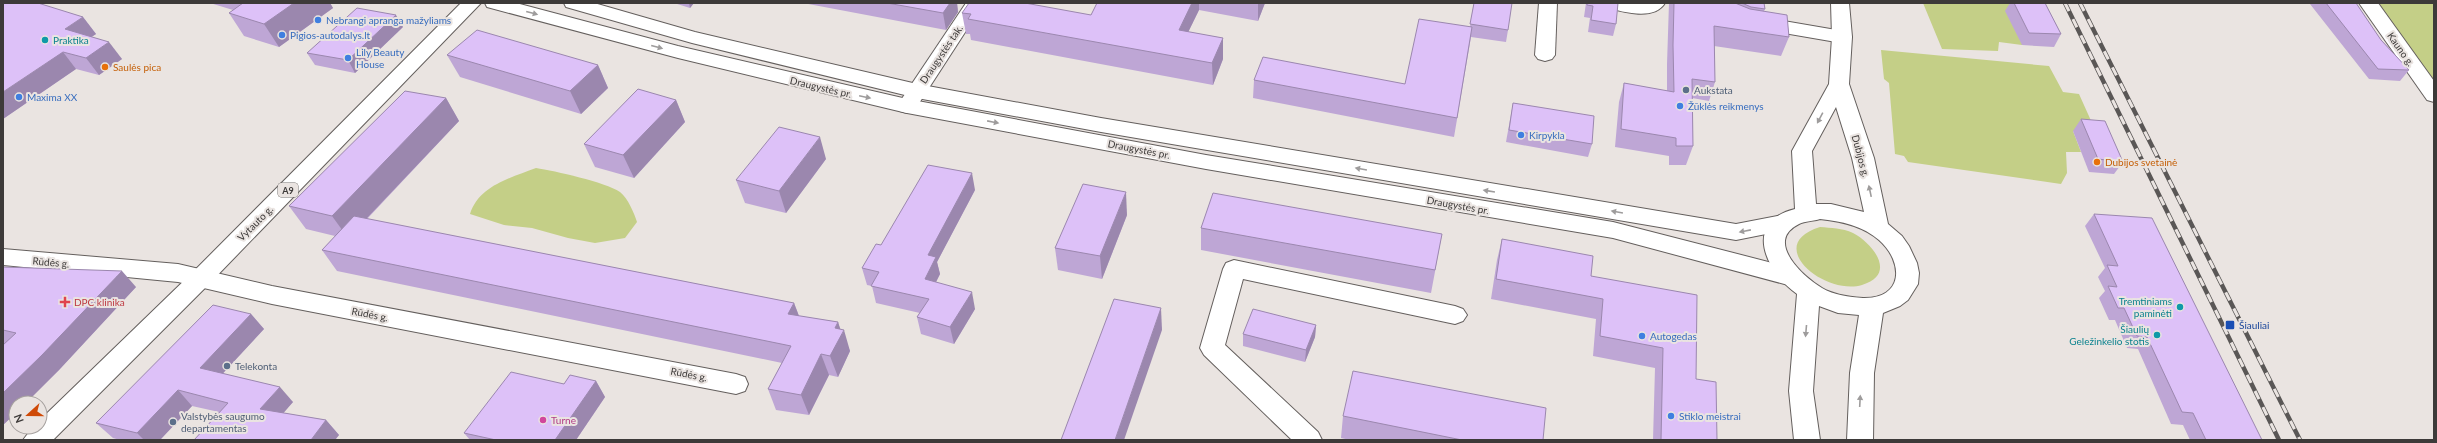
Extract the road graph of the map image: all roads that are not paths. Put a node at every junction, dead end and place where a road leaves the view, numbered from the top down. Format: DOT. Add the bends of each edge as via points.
graph roads {
  1 [pos="472,3"];
  2 [pos="494,3"];
  3 [pos="573,3"];
  4 [pos="975,3"];
  5 [pos="1548,3"];
  6 [pos="1612,3"];
  7 [pos="1656,3"];
  8 [pos="1701,3"];
  9 [pos="1840,3"];
  10 [pos="2368,3"];
  11 [pos="1842,37"];
  12 [pos="1545,55"];
  13 [pos="1839,84"];
  14 [pos="2434,95"];
  15 [pos="912,98"];
  16 [pos="1806,213"];
  17 [pos="1784,223"];
  18 [pos="1878,229"];
  19 [pos="3,257"];
  20 [pos="1788,276"];
  21 [pos="200,279"];
  22 [pos="1809,292"];
  23 [pos="1872,307"];
  24 [pos="1455,316"];
  25 [pos="736,384"];
  26 [pos="36,440"];
  27 [pos="1309,440"];
  28 [pos="1807,440"];
  29 [pos="1860,440"];
  1 -- 21 [label="main road, Vytauto g. / A9"];
  2 -- 15 [label="main road, Draugystės pr., one-way" via="693,56"];
  3 -- 15 [label="main road, Draugystės pr."];
  4 -- 15 [label="main road, Draugystės tak."];
  5 -- 12 [label="main road"];
  6 -- 7 [label="main road" via="1649,8"];
  8 -- 11 [label="main road" via="1744,20"];
  9 -- 11 [label="main road, Dubijos g."];
  10 -- 14 [label="main road, Kauno g."];
  11 -- 13 [label="main road, Dubijos g."];
  13 -- 16 [label="main road, Dubijos g., one-way" via="1802,151"];
  18 -- 13 [label="main road, Dubijos g., one-way" via="1863,158"];
  17 -- 15 [label="main road, Draugystės pr., one-way" via="1736,232 1101,125"];
  15 -- 20 [label="main road, Draugystės pr., one-way" via="1214,163 1613,230"];
  16 -- 17 [label="main road"];
  16 -- 18 [label="main road" via="1820,211 1850,216"];
  17 -- 20 [label="main road" via="1775,238 1774,247 1776,256"];
  18 -- 23 [label="main road" via="1899,248 1908,270 1908,281 1896,298"];
  19 -- 21 [label="main road, Rūdės g." via="178,273"];
  20 -- 22 [label="main road"];
  21 -- 25 [label="main road, Rūdės g."];
  21 -- 26 [label="main road, Vytauto g. / A9"];
  22 -- 23 [label="main road" via="1840,305"];
  22 -- 28 [label="main road, one-way" via="1801,391"];
  29 -- 23 [label="main road, one-way" via="1859,403"];
  24 -- 27 [label="main road" via="1234,269 1212,348"];
}
